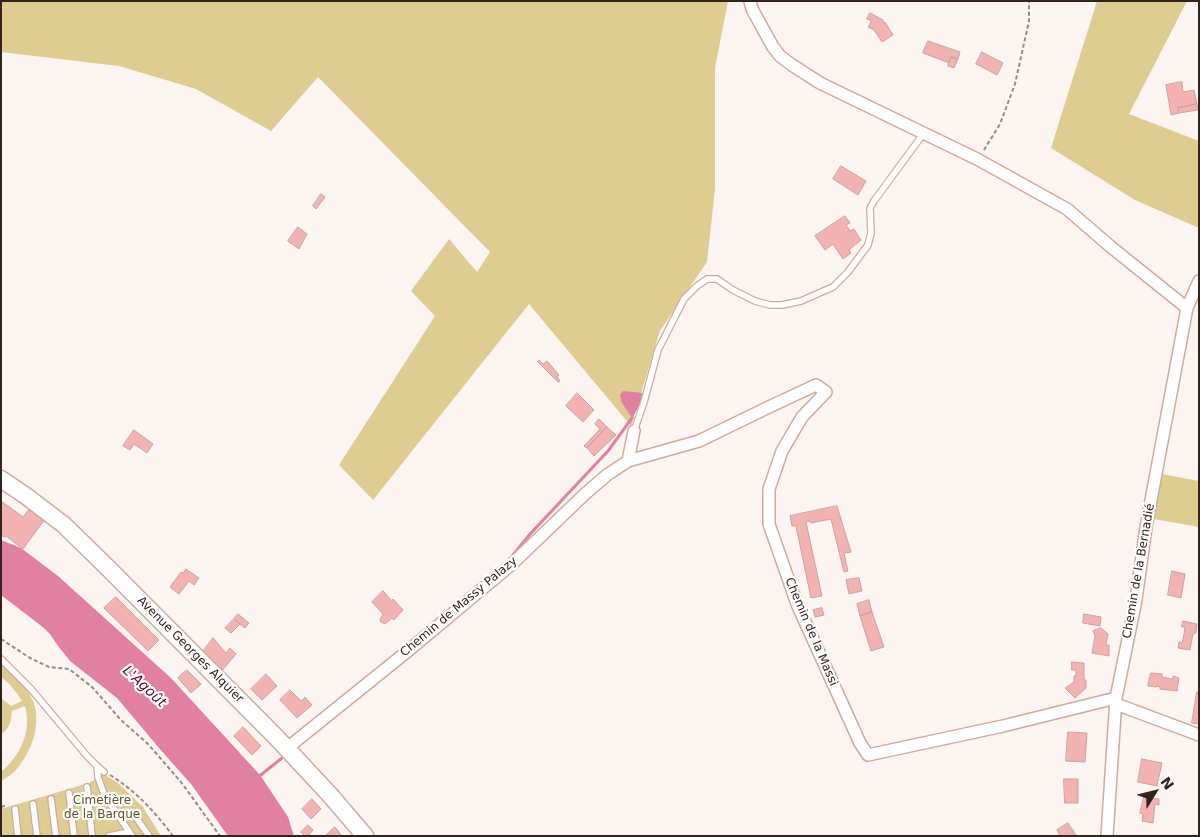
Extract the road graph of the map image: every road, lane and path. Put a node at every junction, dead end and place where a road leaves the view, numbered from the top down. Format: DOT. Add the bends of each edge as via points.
graph roads {
  1 [pos="750,1"];
  2 [pos="1029,1"];
  3 [pos="924,133"];
  4 [pos="977,159"];
  5 [pos="1199,281"];
  6 [pos="1187,308"];
  7 [pos="634,431"];
  8 [pos="628,461"];
  9 [pos="1,479"];
  10 [pos="1,639"];
  11 [pos="1,660"];
  12 [pos="1116,701"];
  13 [pos="1199,735"];
  14 [pos="286,749"];
  15 [pos="97,766"];
  16 [pos="104,772"];
  17 [pos="87,787"];
  18 [pos="69,793"];
  19 [pos="51,799"];
  20 [pos="33,804"];
  21 [pos="15,809"];
  22 [pos="133,813"];
  23 [pos="130,834"];
  24 [pos="18,836"];
  25 [pos="37,836"];
  26 [pos="56,836"];
  27 [pos="74,836"];
  28 [pos="92,836"];
  29 [pos="109,836"];
  30 [pos="149,836"];
  31 [pos="173,836"];
  32 [pos="220,836"];
  33 [pos="365,836"];
  34 [pos="1107,836"];
  1 -- 3 [label="street" via="780,56 820,83"];
  2 -- 4 [label="path" via="1029,21 1015,84 1000,124"];
  3 -- 4 [label="street"];
  3 -- 7 [label="lane" via="870,208 872,233 868,245 833,287 801,301 770,305 755,301 717,279 697,286 684,299 658,350"];
  4 -- 6 [label="street" via="1067,209"];
  5 -- 6 [label="street, Chemin de la Bernadié"];
  6 -- 12 [label="street, Chemin de la Bernadié"];
  7 -- 8 [label="street"];
  8 -- 12 [label="street, Chemin de la Massi" via="699,441 816,385 826,392 802,418 782,451 769,489 769,524 797,604 868,755"];
  8 -- 14 [label="street, Chemin de Massy Palazy" via="586,493 512,564"];
  9 -- 14 [label="main road, Avenue Georges Alquier" via="64,525"];
  10 -- 32 [label="path" via="49,667 69,669 92,687 181,782"];
  11 -- 15 [label="lane" via="31,689"];
  12 -- 13 [label="street"];
  12 -- 34 [label="street, Chemin de la Bernadié"];
  14 -- 33 [label="main road, Avenue Georges Alquier"];
  15 -- 16 [label="lane"];
  15 -- 23 [label="lane" via="104,794"];
  16 -- 31 [label="path" via="130,789"];
  17 -- 28 [label="lane"];
  18 -- 27 [label="lane"];
  19 -- 26 [label="lane"];
  20 -- 25 [label="lane"];
  21 -- 24 [label="lane"];
  22 -- 30 [label="lane"];
  23 -- 29 [label="lane"];
}
